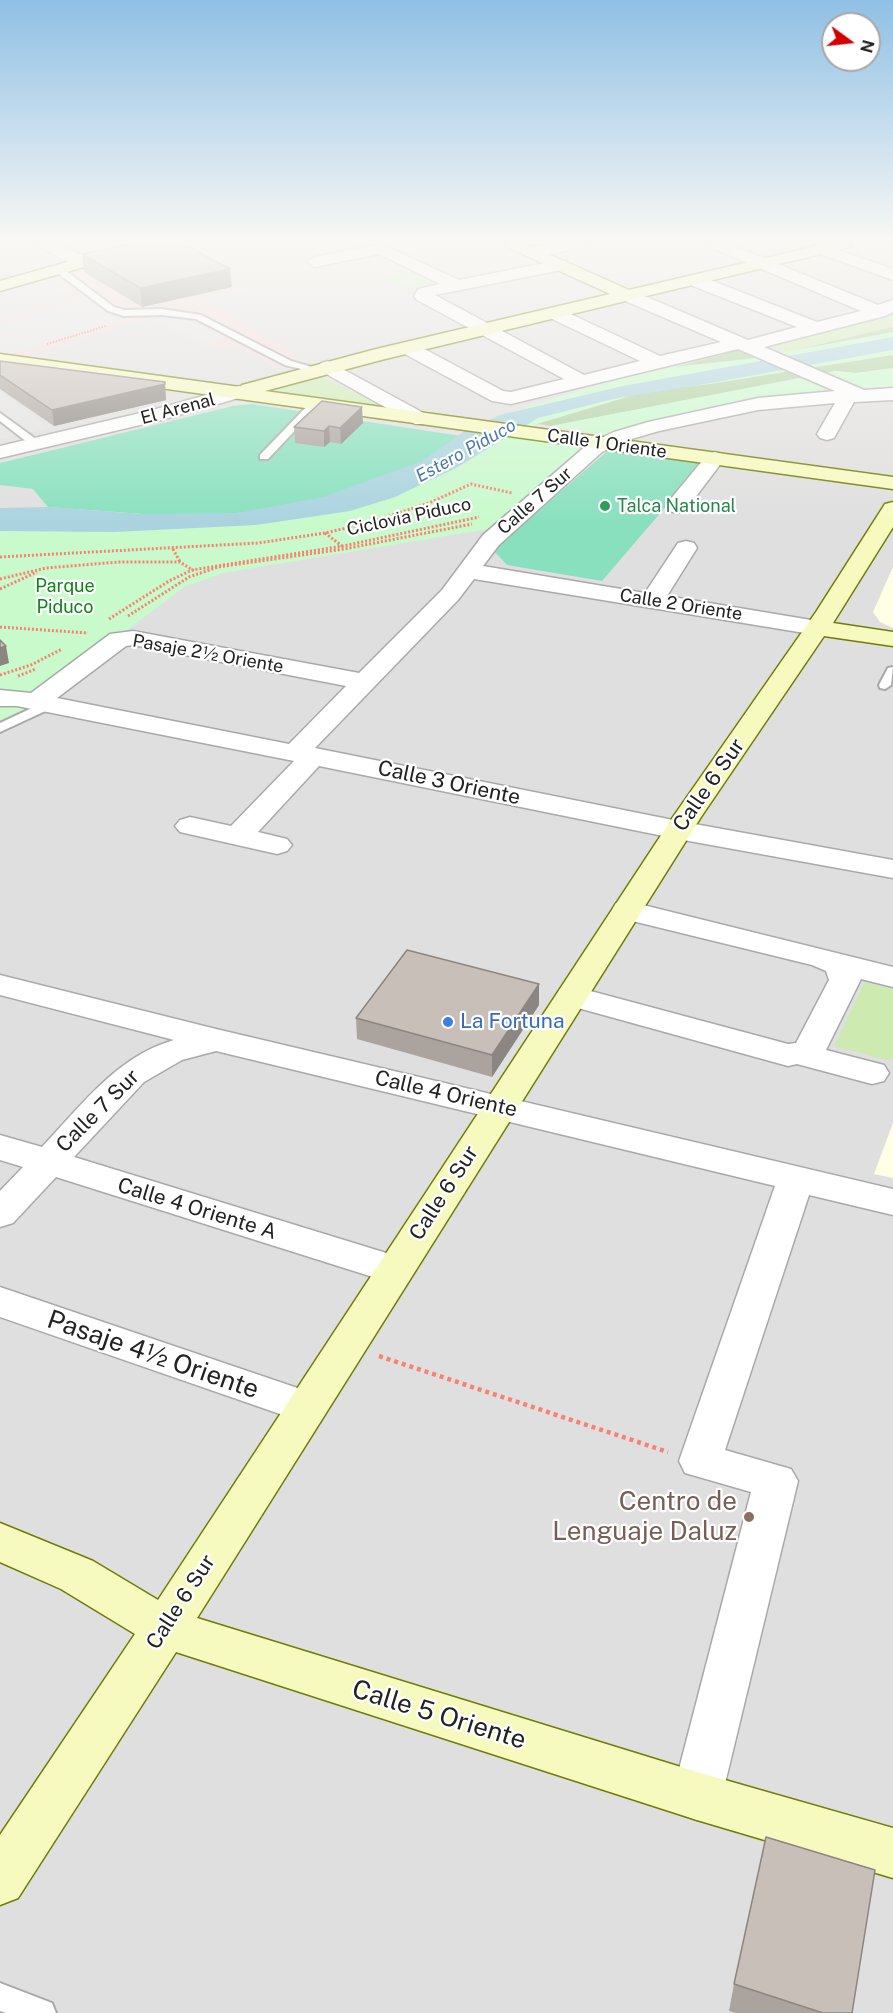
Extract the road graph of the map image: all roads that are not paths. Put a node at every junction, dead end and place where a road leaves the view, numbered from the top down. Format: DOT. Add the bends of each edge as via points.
graph roads {
  1 [pos="236,338"];
  2 [pos="450,338"];
  3 [pos="499,338"];
  4 [pos="605,338"];
  5 [pos="728,338"];
  6 [pos="777,338"];
  7 [pos="747,346"];
  8 [pos="408,348"];
  9 [pos="3,361"];
  10 [pos="657,362"];
  11 [pos="322,368"];
  12 [pos="293,369"];
  13 [pos="581,381"];
  14 [pos="239,392"];
  15 [pos="846,392"];
  16 [pos="893,394"];
  17 [pos="315,404"];
  18 [pos="0,416"];
  19 [pos="422,420"];
  20 [pos="826,434"];
  21 [pos="36,444"];
  22 [pos="603,444"];
  23 [pos="0,452"];
  24 [pos="264,457"];
  25 [pos="715,458"];
  26 [pos="893,483"];
  27 [pos="677,506"];
  28 [pos="893,509"];
  29 [pos="686,548"];
  30 [pos="469,571"];
  31 [pos="652,600"];
  32 [pos="817,628"];
  33 [pos="893,639"];
  34 [pos="893,671"];
  35 [pos="363,682"];
  36 [pos="885,685"];
  37 [pos="4,687"];
  38 [pos="42,703"];
  39 [pos="0,728"];
  40 [pos="305,754"];
  41 [pos="190,826"];
  42 [pos="678,830"];
  43 [pos="238,836"];
  44 [pos="277,845"];
  45 [pos="893,869"];
  46 [pos="627,910"];
  47 [pos="840,965"];
  48 [pos="893,977"];
  49 [pos="0,984"];
  50 [pos="572,996"];
  51 [pos="216,1040"];
  52 [pos="803,1055"];
  53 [pos="872,1073"];
  54 [pos="500,1107"];
  55 [pos="0,1147"];
  56 [pos="48,1162"];
  57 [pos="795,1179"];
  58 [pos="893,1202"];
  59 [pos="0,1214"];
  60 [pos="395,1270"];
  61 [pos="0,1302"];
  62 [pos="306,1407"];
  63 [pos="0,1542"];
  64 [pos="165,1628"];
  65 [pos="697,1796"];
  66 [pos="893,1853"];
  67 [pos="7,1856"];
  68 [pos="0,1997"];
  69 [pos="42,2013"];
  1 -- 12 [label="lane"];
  2 -- 8 [label="street, El Arenal"];
  3 -- 13 [label="street"];
  4 -- 10 [label="street"];
  5 -- 7 [label="street"];
  6 -- 7 [label="street"];
  7 -- 10 [label="street"];
  7 -- 15 [label="street"];
  8 -- 11 [label="street, El Arenal"];
  8 -- 13 [label="street" via="504,398"];
  9 -- 14 [label="street, Calle 1 Oriente"];
  10 -- 13 [label="street"];
  11 -- 12 [label="street, El Arenal"];
  11 -- 19 [label="street"];
  12 -- 14 [label="street, El Arenal"];
  14 -- 17 [label="street, Calle 1 Oriente"];
  14 -- 21 [label="street, El Arenal"];
  15 -- 16 [label="street, Calle 7 Sur"];
  15 -- 20 [label="street" via="845,404"];
  15 -- 22 [label="street, Calle 7 Sur" via="701,415"];
  17 -- 19 [label="street, Calle 1 Oriente"];
  17 -- 24 [label="lane"];
  18 -- 21 [label="lane"];
  19 -- 22 [label="street, Calle 1 Oriente"];
  21 -- 23 [label="street, El Arenal"];
  22 -- 25 [label="street, Calle 1 Oriente"];
  22 -- 30 [label="street, Calle 7 Sur" via="491,540"];
  25 -- 26 [label="street, Calle 1 Oriente"];
  25 -- 27 [label="street"];
  28 -- 32 [label="street, Calle 6 Sur"];
  29 -- 31 [label="street"];
  30 -- 31 [label="street, Calle 2 Oriente"];
  30 -- 35 [label="street, Calle 7 Sur"];
  31 -- 32 [label="street, Calle 2 Oriente"];
  32 -- 33 [label="street, Calle 2 Oriente"];
  32 -- 42 [label="street, Calle 6 Sur"];
  34 -- 36 [label="lane"];
  35 -- 38 [label="street, Pasaje 2½ Oriente" via="119,639"];
  35 -- 40 [label="street, Calle 7 Sur"];
  37 -- 38 [label="street, Calle 3 Oriente"];
  38 -- 39 [label="lane"];
  38 -- 40 [label="street, Calle 3 Oriente"];
  40 -- 42 [label="street, Calle 3 Oriente"];
  40 -- 43 [label="street, Calle 7 Sur"];
  41 -- 43 [label="street"];
  42 -- 45 [label="street, Calle 3 Oriente"];
  42 -- 46 [label="street, Calle 6 Sur"];
  43 -- 44 [label="street"];
  46 -- 47 [label="street"];
  46 -- 50 [label="street, Calle 6 Sur"];
  47 -- 48 [label="street"];
  47 -- 52 [label="street" via="845,980"];
  49 -- 51 [label="street, Calle 4 Oriente"];
  50 -- 52 [label="street"];
  50 -- 54 [label="street, Calle 6 Sur"];
  51 -- 54 [label="street, Calle 4 Oriente"];
  51 -- 56 [label="street, Calle 7 Sur" via="180,1047 150,1061 114,1090"];
  52 -- 53 [label="street"];
  54 -- 57 [label="street, Calle 4 Oriente"];
  54 -- 60 [label="street, Calle 6 Sur"];
  55 -- 56 [label="street, Calle 4 Oriente A"];
  56 -- 59 [label="street, Calle 7 Sur"];
  56 -- 60 [label="street, Calle 4 Oriente A"];
  57 -- 58 [label="street, Calle 4 Oriente"];
  57 -- 65 [label="street" via="700,1461 776,1481"];
  60 -- 62 [label="street, Calle 6 Sur"];
  61 -- 62 [label="street, Pasaje 4½ Oriente"];
  62 -- 64 [label="street, Calle 6 Sur"];
  63 -- 64 [label="street, Calle 5 Oriente" via="77,1575"];
  64 -- 65 [label="street, Calle 5 Oriente"];
  64 -- 67 [label="street, Calle 6 Sur"];
  65 -- 66 [label="street, Calle 5 Oriente"];
  68 -- 69 [label="lane"];
}
